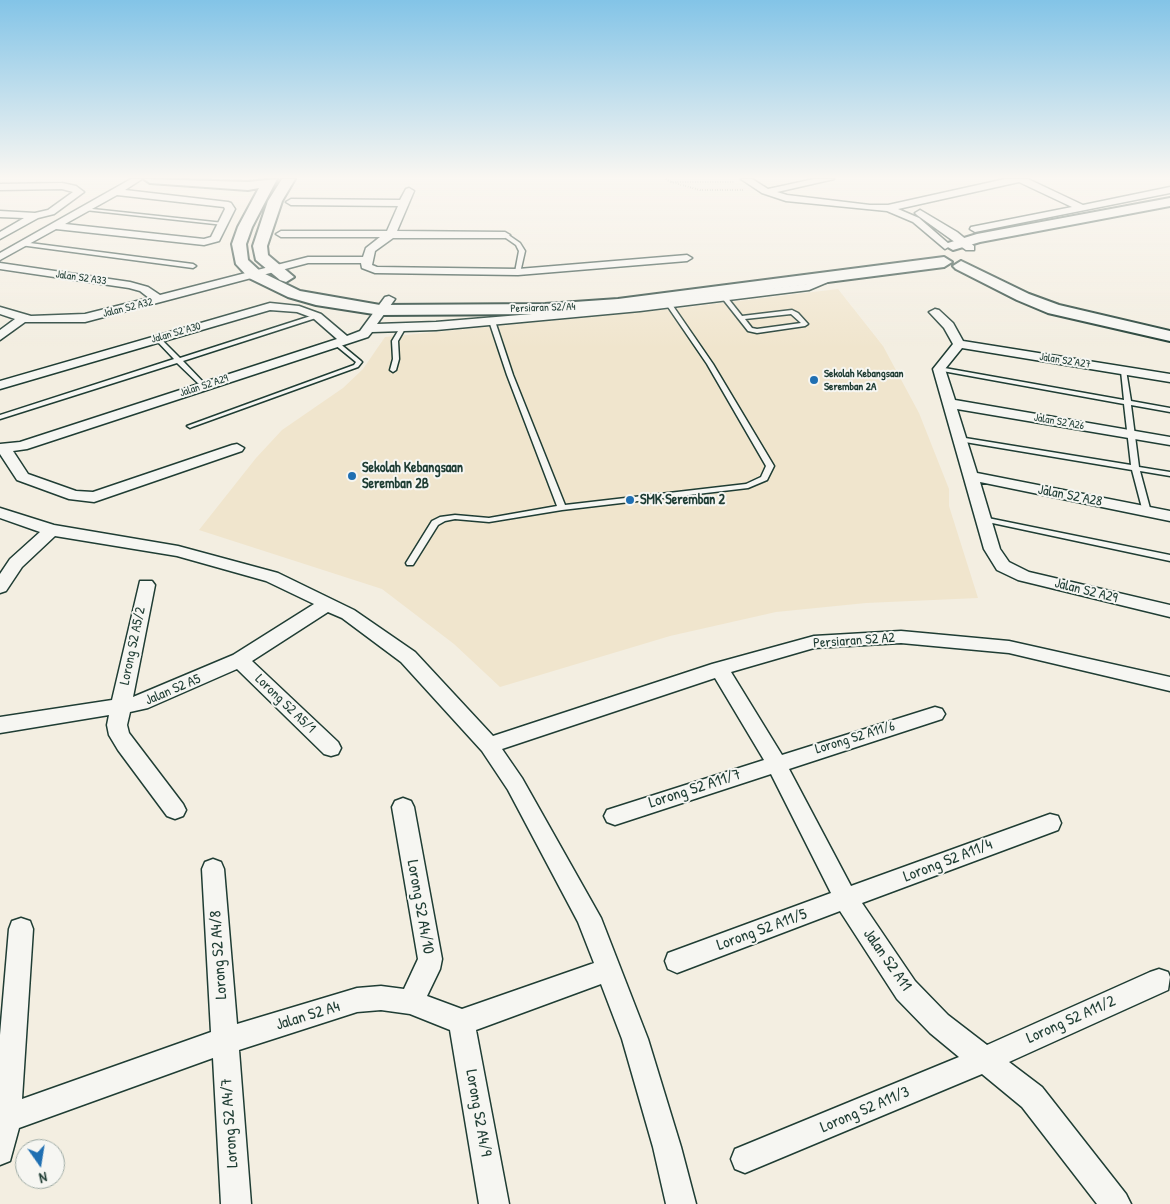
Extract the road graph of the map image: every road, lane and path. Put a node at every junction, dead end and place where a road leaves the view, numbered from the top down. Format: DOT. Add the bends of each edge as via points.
graph roads {
  1 [pos="38,235"];
  2 [pos="140,235"];
  3 [pos="217,235"];
  4 [pos="243,235"];
  5 [pos="264,235"];
  6 [pos="389,235"];
  7 [pos="459,235"];
  8 [pos="943,235"];
  9 [pos="947,235"];
  10 [pos="995,235"];
  11 [pos="1013,235"];
  12 [pos="1038,235"];
  13 [pos="505,236"];
  14 [pos="22,244"];
  15 [pos="962,246"];
  16 [pos="0,257"];
  17 [pos="688,258"];
  18 [pos="367,260"];
  19 [pos="0,266"];
  20 [pos="193,266"];
  21 [pos="961,266"];
  22 [pos="274,270"];
  23 [pos="518,272"];
  24 [pos="255,275"];
  25 [pos="831,276"];
  26 [pos="725,298"];
  27 [pos="159,300"];
  28 [pos="667,302"];
  29 [pos="384,304"];
  30 [pos="0,310"];
  31 [pos="934,312"];
  32 [pos="317,316"];
  33 [pos="741,318"];
  34 [pos="22,319"];
  35 [pos="492,321"];
  36 [pos="1170,326"];
  37 [pos="403,327"];
  38 [pos="370,328"];
  39 [pos="0,336"];
  40 [pos="1170,336"];
  41 [pos="157,338"];
  42 [pos="340,342"];
  43 [pos="959,344"];
  44 [pos="180,360"];
  45 [pos="939,369"];
  46 [pos="393,370"];
  47 [pos="1124,371"];
  48 [pos="1170,378"];
  49 [pos="0,385"];
  50 [pos="204,386"];
  51 [pos="948,402"];
  52 [pos="1129,403"];
  53 [pos="1170,410"];
  54 [pos="0,417"];
  55 [pos="190,426"];
  56 [pos="1130,434"];
  57 [pos="959,439"];
  58 [pos="1170,441"];
  59 [pos="2,448"];
  60 [pos="237,448"];
  61 [pos="1135,468"];
  62 [pos="1170,474"];
  63 [pos="970,476"];
  64 [pos="562,508"];
  65 [pos="1147,512"];
  66 [pos="0,513"];
  67 [pos="1170,516"];
  68 [pos="983,518"];
  69 [pos="51,530"];
  70 [pos="1170,558"];
  71 [pos="410,563"];
  72 [pos="146,585"];
  73 [pos="0,587"];
  74 [pos="328,604"];
  75 [pos="1170,610"];
  76 [pos="240,660"];
  77 [pos="719,669"];
  78 [pos="1170,684"];
  79 [pos="119,708"];
  80 [pos="934,714"];
  81 [pos="0,725"];
  82 [pos="490,745"];
  83 [pos="331,748"];
  84 [pos="776,763"];
  85 [pos="403,807"];
  86 [pos="174,810"];
  87 [pos="616,816"];
  88 [pos="1050,823"];
  89 [pos="214,869"];
  90 [pos="846,900"];
  91 [pos="21,929"];
  92 [pos="677,961"];
  93 [pos="610,969"];
  94 [pos="1158,981"];
  95 [pos="410,1002"];
  96 [pos="462,1022"];
  97 [pos="224,1041"];
  98 [pos="984,1060"];
  99 [pos="7,1118"];
  100 [pos="0,1151"];
  101 [pos="745,1159"];
  102 [pos="236,1204"];
  103 [pos="494,1204"];
  104 [pos="681,1204"];
  105 [pos="1116,1204"];
  1 -- 14 [label="street"];
  2 -- 3 [label="street" via="204,242"];
  4 -- 24 [label="main road, Persiaran S2/A4" via="239,244 241,261"];
  5 -- 22 [label="main road, Persiaran S2/A4" via="261,257"];
  6 -- 18 [label="street" via="370,250"];
  7 -- 13 [label="street"];
  8 -- 15 [label="street"];
  9 -- 15 [label="street"];
  10 -- 15 [label="street"];
  11 -- 15 [label="main road"];
  12 -- 15 [label="main road" via="988,248"];
  13 -- 23 [label="lane" via="518,244 522,251"];
  14 -- 16 [label="street"];
  14 -- 20 [label="lane"];
  15 -- 21 [label="main road"];
  15 -- 21 [label="main road" via="977,265"];
  15 -- 25 [label="main road, Persiaran S2/A4"];
  15 -- 29 [label="main road, Persiaran S2/A4" via="626,294 520,301"];
  15 -- 36 [label="main road" via="1003,276 1071,304"];
  17 -- 23 [label="street"];
  18 -- 22 [label="street, Jalan S2 A32" via="308,260"];
  18 -- 23 [label="street" via="366,266 375,270"];
  19 -- 27 [label="street, Jalan S2 A33" via="130,284"];
  21 -- 40 [label="main road" via="1023,298 1054,309"];
  22 -- 24 [label="street, Jalan S2 A32"];
  22 -- 29 [label="main road, Persiaran S2/A4" via="302,285"];
  24 -- 27 [label="street, Jalan S2 A32"];
  24 -- 29 [label="main road, Persiaran S2/A4" via="277,287 316,300"];
  25 -- 26 [label="street" via="809,287"];
  25 -- 28 [label="main road, Persiaran S2/A4"];
  26 -- 28 [label="street"];
  26 -- 33 [label="lane"];
  27 -- 34 [label="street, Jalan S2 A32" via="85,318"];
  28 -- 29 [label="main road, Persiaran S2/A4" via="545,309"];
  28 -- 35 [label="street"];
  28 -- 64 [label="lane" via="710,364 770,466 764,478 748,486"];
  29 -- 38 [label="street"];
  30 -- 34 [label="street, Jalan S2 A32"];
  31 -- 43 [label="street" via="949,326"];
  32 -- 41 [label="street, Jalan S2 A30" via="299,309 270,306"];
  32 -- 42 [label="street, Jalan S2 A30"];
  32 -- 44 [label="lane"];
  33 -- 33 [label="lane" via="754,331 805,324 792,312"];
  34 -- 39 [label="street"];
  35 -- 37 [label="street"];
  35 -- 64 [label="lane"];
  37 -- 38 [label="street"];
  37 -- 46 [label="lane" via="395,341"];
  38 -- 42 [label="street, Jalan S2 A29" via="364,334"];
  41 -- 44 [label="lane"];
  41 -- 49 [label="street, Jalan S2 A30"];
  42 -- 50 [label="street, Jalan S2 A29"];
  42 -- 55 [label="lane" via="359,362 356,366"];
  43 -- 45 [label="street"];
  43 -- 47 [label="street, Jalan S2 A27"];
  44 -- 50 [label="lane"];
  44 -- 54 [label="lane"];
  45 -- 51 [label="street"];
  45 -- 52 [label="lane"];
  47 -- 48 [label="street, Jalan S2 A27"];
  47 -- 52 [label="lane"];
  50 -- 59 [label="street, Jalan S2 A29" via="22,446"];
  51 -- 56 [label="street, Jalan S2 A26"];
  51 -- 57 [label="street"];
  52 -- 53 [label="lane"];
  52 -- 56 [label="lane"];
  56 -- 58 [label="street, Jalan S2 A26"];
  56 -- 61 [label="lane"];
  57 -- 61 [label="lane"];
  57 -- 63 [label="street"];
  59 -- 60 [label="street" via="22,477 74,496 94,498"];
  61 -- 62 [label="lane"];
  61 -- 65 [label="lane"];
  63 -- 65 [label="street, Jalan S2 A28"];
  63 -- 68 [label="street"];
  64 -- 71 [label="lane" via="489,520 443,519 435,523"];
  65 -- 67 [label="street, Jalan S2 A28"];
  66 -- 69 [label="street"];
  68 -- 70 [label="lane"];
  68 -- 75 [label="street, Jalan S2 A29" via="992,549 1003,566 1024,576"];
  69 -- 73 [label="street" via="16,563"];
  69 -- 74 [label="street" via="178,551 272,577"];
  72 -- 79 [label="street, Lorong S2 A5/2"];
  74 -- 76 [label="street, Jalan S2 A5"];
  74 -- 82 [label="street" via="348,614 408,657"];
  76 -- 79 [label="street, Jalan S2 A5" via="161,696"];
  76 -- 83 [label="street, Lorong S2 A5/1"];
  77 -- 78 [label="street, Persiaran S2 A2" via="814,642 901,637 1008,647"];
  77 -- 82 [label="street, Persiaran S2 A2"];
  77 -- 84 [label="street, Jalan S2 A11"];
  79 -- 81 [label="street, Jalan S2 A5"];
  79 -- 86 [label="street, Lorong S2 A5/2" via="119,735"];
  80 -- 84 [label="street, Lorong S2 A11/6"];
  82 -- 93 [label="street" via="589,918"];
  84 -- 87 [label="street, Lorong S2 A11/7"];
  84 -- 90 [label="street, Jalan S2 A11"];
  85 -- 95 [label="street, Lorong S2 A4/10" via="430,959"];
  88 -- 90 [label="street, Lorong S2 A11/4"];
  89 -- 97 [label="street, Lorong S2 A4/8"];
  90 -- 92 [label="street, Lorong S2 A11/5"];
  90 -- 98 [label="street, Jalan S2 A11" via="906,990 938,1024"];
  91 -- 99 [label="street"];
  93 -- 96 [label="street"];
  93 -- 104 [label="street" via="638,1048"];
  94 -- 98 [label="street, Lorong S2 A11/2"];
  95 -- 96 [label="street, Jalan S2 A4"];
  95 -- 97 [label="street, Jalan S2 A4" via="381,998 358,1000"];
  96 -- 103 [label="street, Lorong S2 A4/9"];
  97 -- 99 [label="street, Jalan S2 A4"];
  97 -- 102 [label="street, Lorong S2 A4/7"];
  98 -- 101 [label="street, Lorong S2 A11/3"];
  98 -- 105 [label="street, Jalan S2 A11" via="1032,1097"];
  99 -- 100 [label="street"];
}
